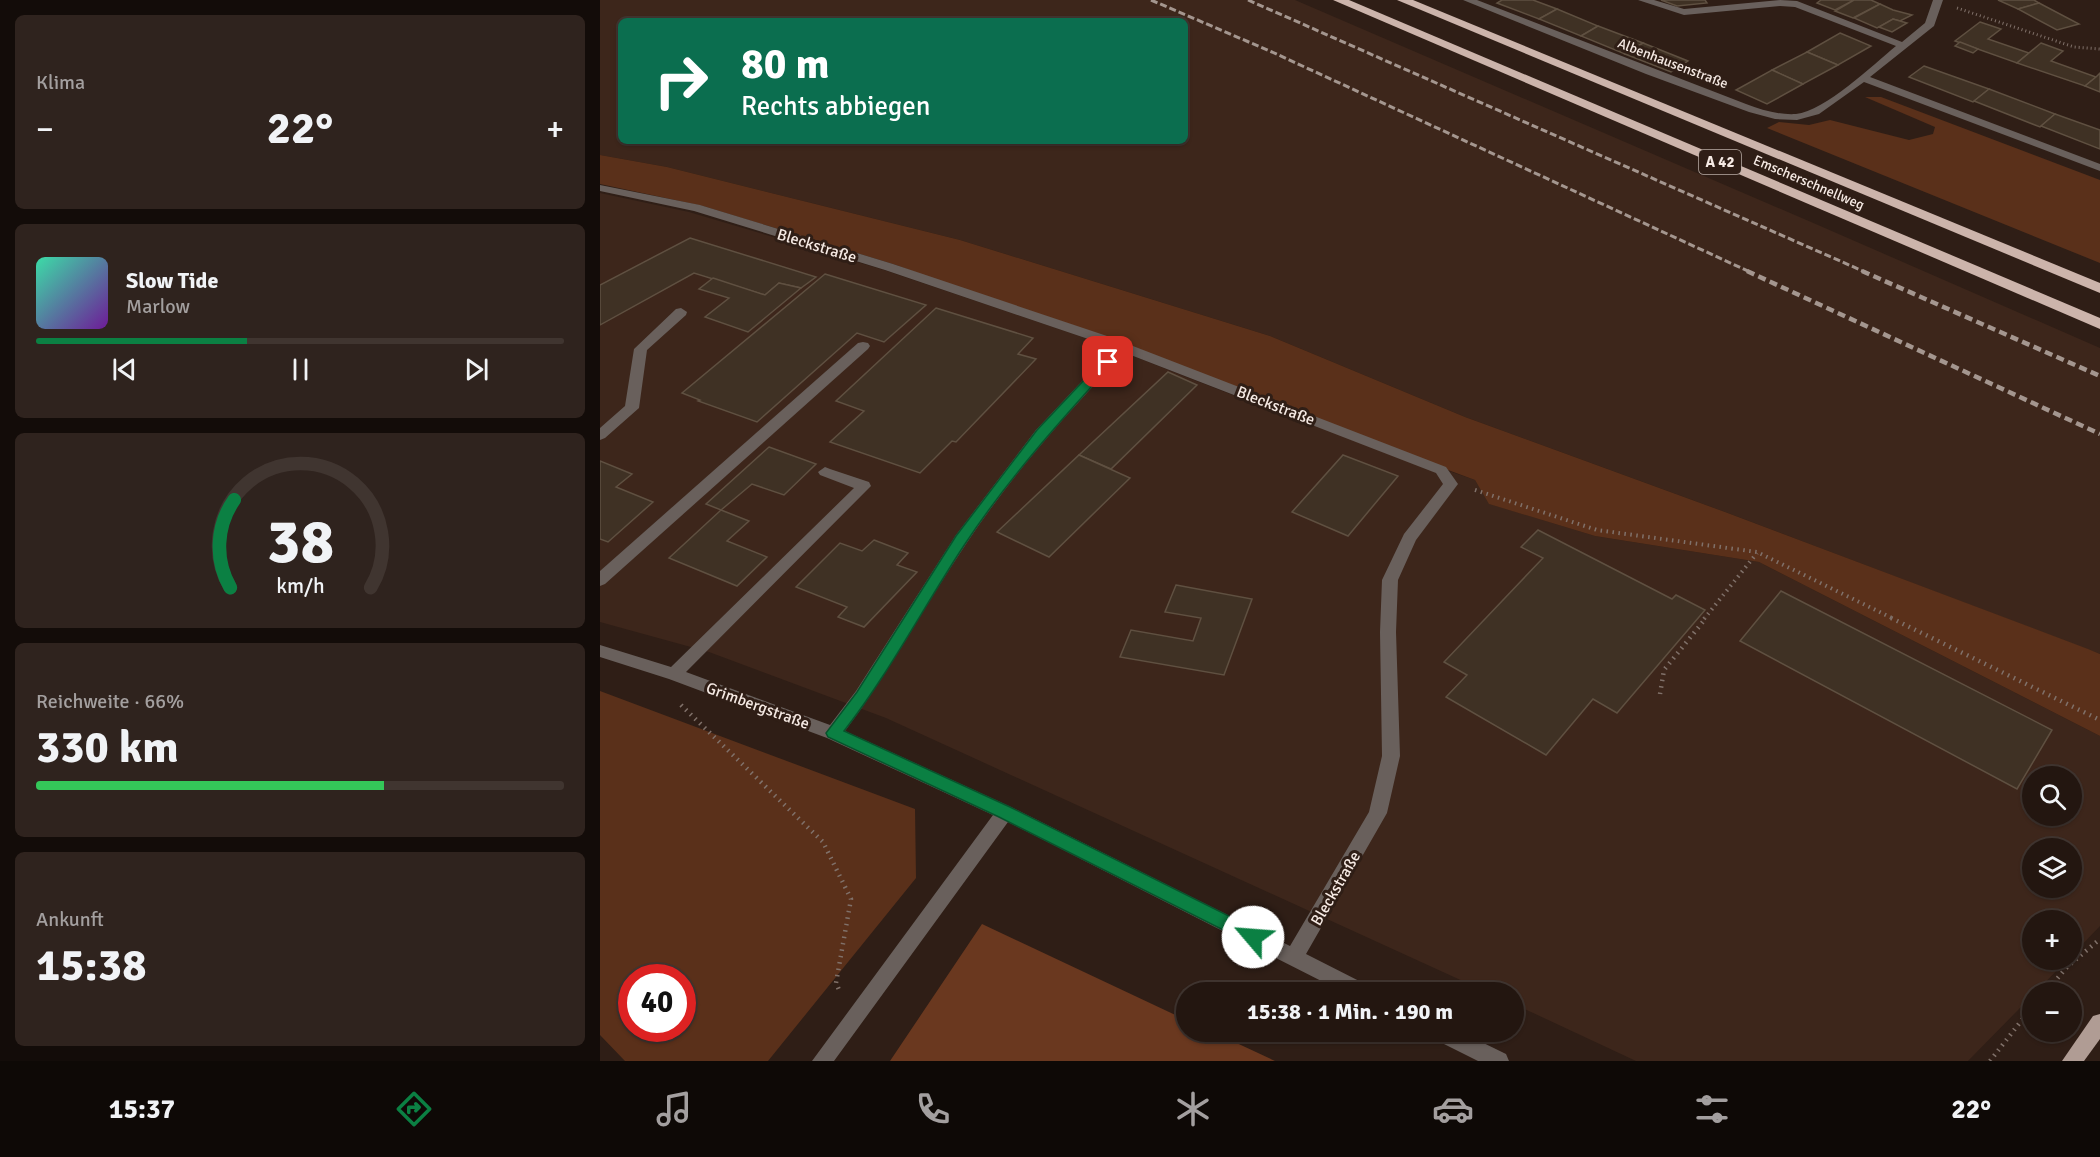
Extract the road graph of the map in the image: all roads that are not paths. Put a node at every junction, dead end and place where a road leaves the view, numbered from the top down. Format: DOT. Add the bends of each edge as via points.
graph roads {
  1 [pos="1339,0"];
  2 [pos="1403,0"];
  3 [pos="1468,0"];
  4 [pos="1643,0"];
  5 [pos="1938,1"];
  6 [pos="1904,46"];
  7 [pos="1863,78"];
  8 [pos="2100,168"];
  9 [pos="600,188"];
  10 [pos="2100,288"];
  11 [pos="681,312"];
  12 [pos="2100,324"];
  13 [pos="863,346"];
  14 [pos="1108,362"];
  15 [pos="600,435"];
  16 [pos="825,472"];
  17 [pos="600,580"];
  18 [pos="600,651"];
  19 [pos="674,674"];
  20 [pos="833,733"];
  21 [pos="1005,812"];
  22 [pos="1294,958"];
  23 [pos="1342,982"];
  24 [pos="2100,1023"];
  25 [pos="1461,1042"];
  26 [pos="822,1061"];
  27 [pos="1499,1061"];
  28 [pos="2072,1061"];
  1 -- 12 [label="highway, Emscherschnellweg / A 42"];
  2 -- 10 [label="highway, Emscherschnellweg / A 42"];
  3 -- 7 [label="street, Albenhausenstraße" via="1764,113 1795,118 1818,111"];
  4 -- 6 [label="street" via="1684,12 1797,4"];
  5 -- 6 [label="street, Albenhausenstraße" via="1930,24"];
  6 -- 7 [label="street, Albenhausenstraße"];
  7 -- 8 [label="street"];
  9 -- 22 [label="street, Bleckstraße" via="696,208 889,267 1102,339 1441,470 1450,484 1409,538 1390,580 1391,756 1378,813"];
  11 -- 15 [label="street" via="641,349 632,408"];
  13 -- 17 [label="street"];
  14 -- 20 [label="street" via="1041,433 961,539 862,696"];
  16 -- 19 [label="street" via="864,486"];
  18 -- 19 [label="street, Grimbergstraße"];
  19 -- 20 [label="street, Grimbergstraße"];
  20 -- 21 [label="street, Grimbergstraße"];
  21 -- 22 [label="street, Grimbergstraße"];
  21 -- 26 [label="street"];
  22 -- 23 [label="street, Grimbergstraße"];
  24 -- 28 [label="main road"];
  25 -- 27 [label="street"];
}
